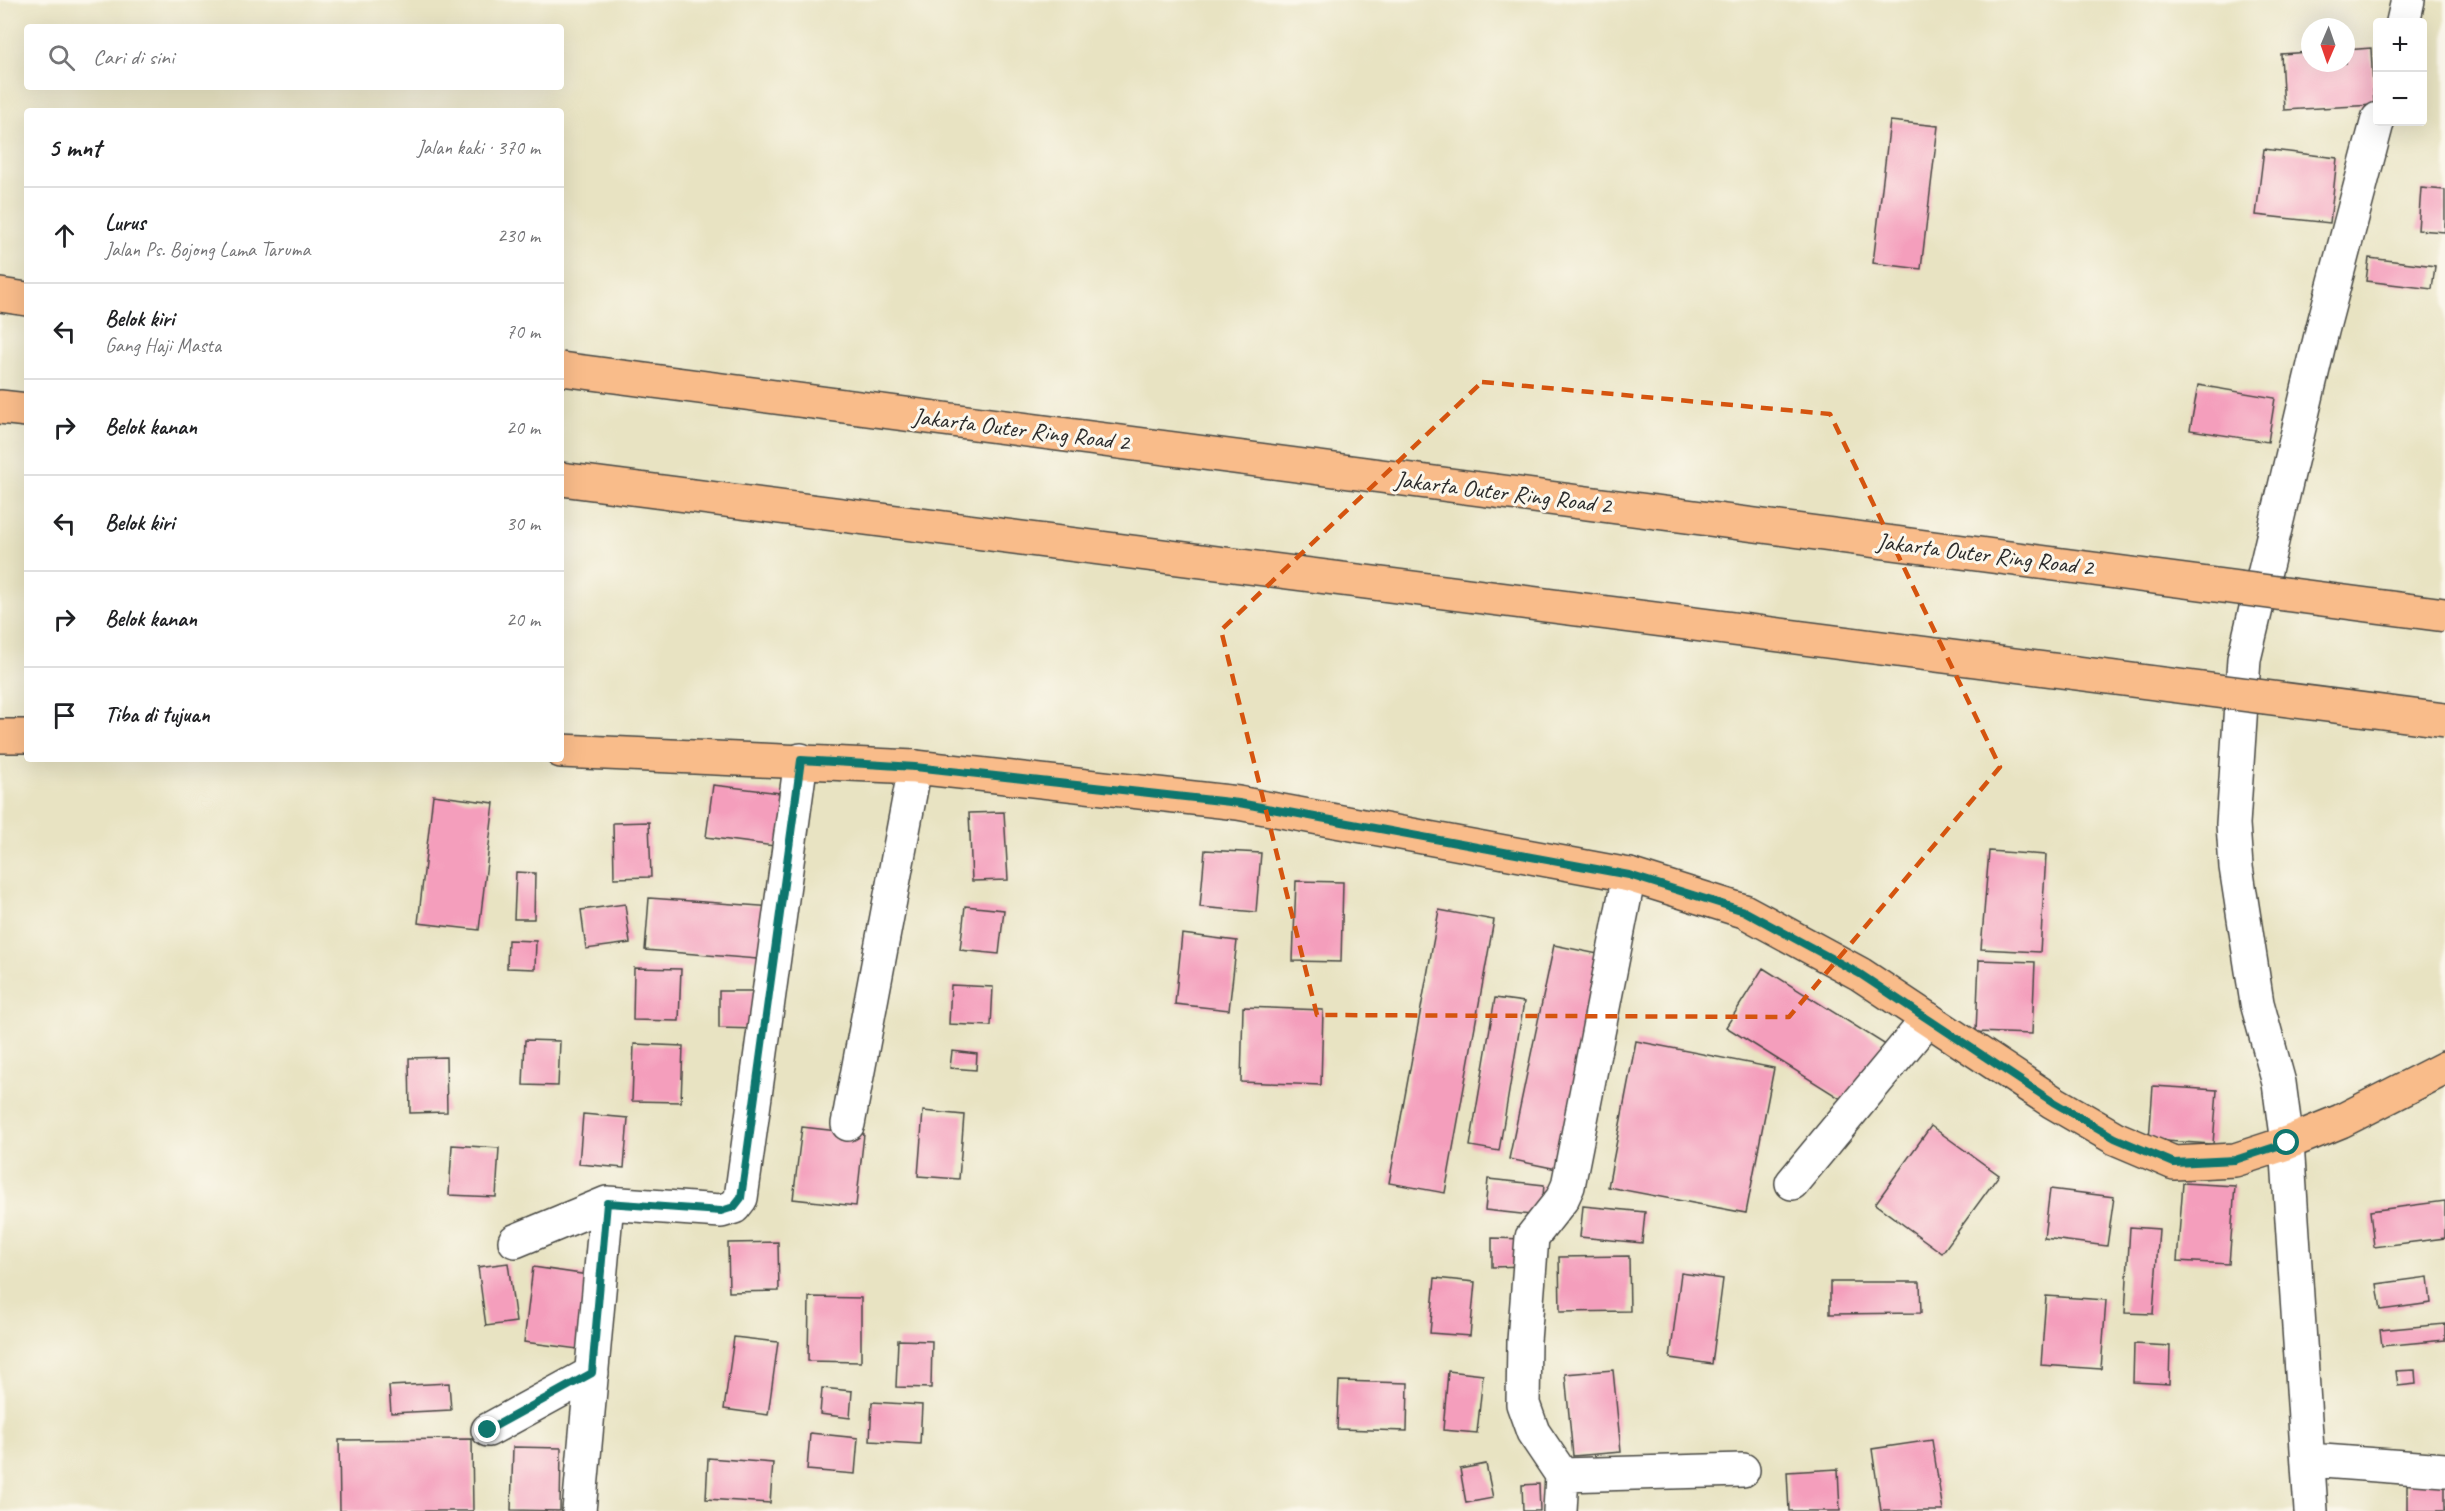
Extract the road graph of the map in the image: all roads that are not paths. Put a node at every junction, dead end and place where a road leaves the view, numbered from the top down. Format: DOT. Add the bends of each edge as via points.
graph roads {
  1 [pos="2408,0"];
  2 [pos="2404,18"];
  3 [pos="2376,126"];
  4 [pos="0,296"];
  5 [pos="24,299"];
  6 [pos="564,369"];
  7 [pos="0,407"];
  8 [pos="24,410"];
  9 [pos="564,478"];
  10 [pos="2445,615"];
  11 [pos="2445,720"];
  12 [pos="0,736"];
  13 [pos="24,736"];
  14 [pos="564,751"];
  15 [pos="801,760"];
  16 [pos="915,767"];
  17 [pos="1629,875"];
  18 [pos="1928,1019"];
  19 [pos="2445,1068"];
  20 [pos="848,1125"];
  21 [pos="2287,1143"];
  22 [pos="1791,1183"];
  23 [pos="607,1203"];
  24 [pos="515,1241"];
  25 [pos="592,1373"];
  26 [pos="488,1430"];
  27 [pos="2309,1460"];
  28 [pos="1743,1470"];
  29 [pos="2445,1470"];
  30 [pos="1562,1475"];
  31 [pos="579,1511"];
  32 [pos="1560,1511"];
  33 [pos="2311,1511"];
  1 -- 2 [label="street"];
  3 -- 21 [label="street" via="2322,331 2244,659 2233,824 2236,867 2257,1003 2279,1083"];
  4 -- 5 [label="main road"];
  6 -- 10 [label="main road, Jakarta Outer Ring Road 2, bridge"];
  7 -- 8 [label="main road"];
  9 -- 11 [label="main road, bridge"];
  12 -- 13 [label="main road"];
  14 -- 15 [label="main road"];
  15 -- 16 [label="main road"];
  15 -- 23 [label="street" via="741,1198 734,1207 721,1211"];
  16 -- 17 [label="main road" via="1239,803"];
  16 -- 20 [label="street"];
  17 -- 18 [label="main road" via="1744,911 1860,974"];
  17 -- 30 [label="street" via="1568,1186 1532,1237 1530,1252 1523,1404 1533,1432"];
  18 -- 21 [label="main road" via="2053,1102 2115,1138 2174,1163 2235,1160"];
  18 -- 22 [label="street"];
  19 -- 21 [label="main road" via="2341,1121"];
  21 -- 27 [label="street"];
  23 -- 24 [label="street"];
  23 -- 25 [label="street"];
  25 -- 26 [label="street"];
  25 -- 31 [label="street"];
  27 -- 29 [label="street"];
  27 -- 33 [label="street"];
  28 -- 30 [label="street"];
  30 -- 32 [label="street"];
}
